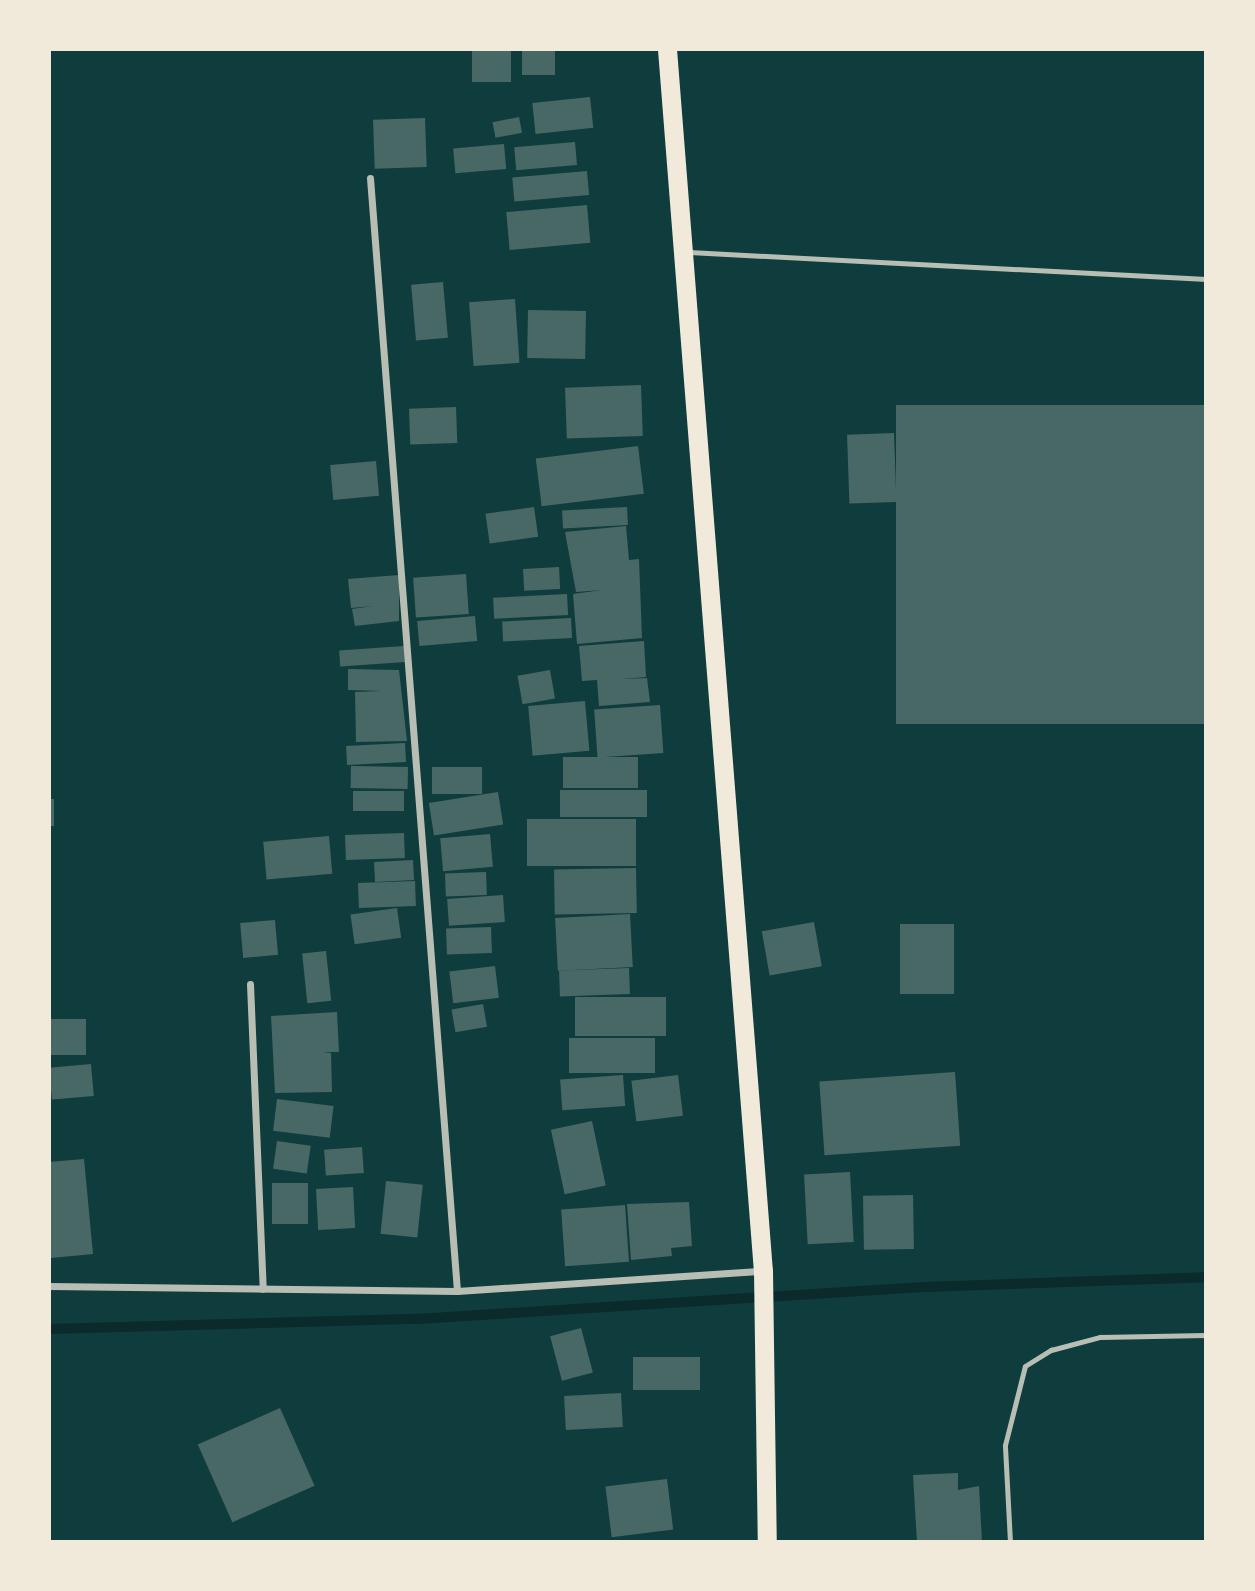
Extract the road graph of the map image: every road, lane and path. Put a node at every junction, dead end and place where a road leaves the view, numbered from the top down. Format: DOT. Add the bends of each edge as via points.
graph roads {
  1 [pos="667,49"];
  2 [pos="370,178"];
  3 [pos="682,252"];
  4 [pos="1206,279"];
  5 [pos="250,984"];
  6 [pos="762,1278"];
  7 [pos="49,1286"];
  8 [pos="263,1289"];
  9 [pos="457,1291"];
  10 [pos="1206,1335"];
  11 [pos="767,1542"];
  12 [pos="1010,1542"];
  1 -- 3 [label="highway"];
  2 -- 9 [label="street"];
  3 -- 4 [label="lane"];
  3 -- 6 [label="highway"];
  5 -- 8 [label="street"];
  6 -- 9 [label="street"];
  6 -- 11 [label="highway"];
  7 -- 8 [label="street"];
  8 -- 9 [label="street"];
  10 -- 12 [label="lane" via="1100,1337 1051,1350 1025,1366 1005,1445"];
}
